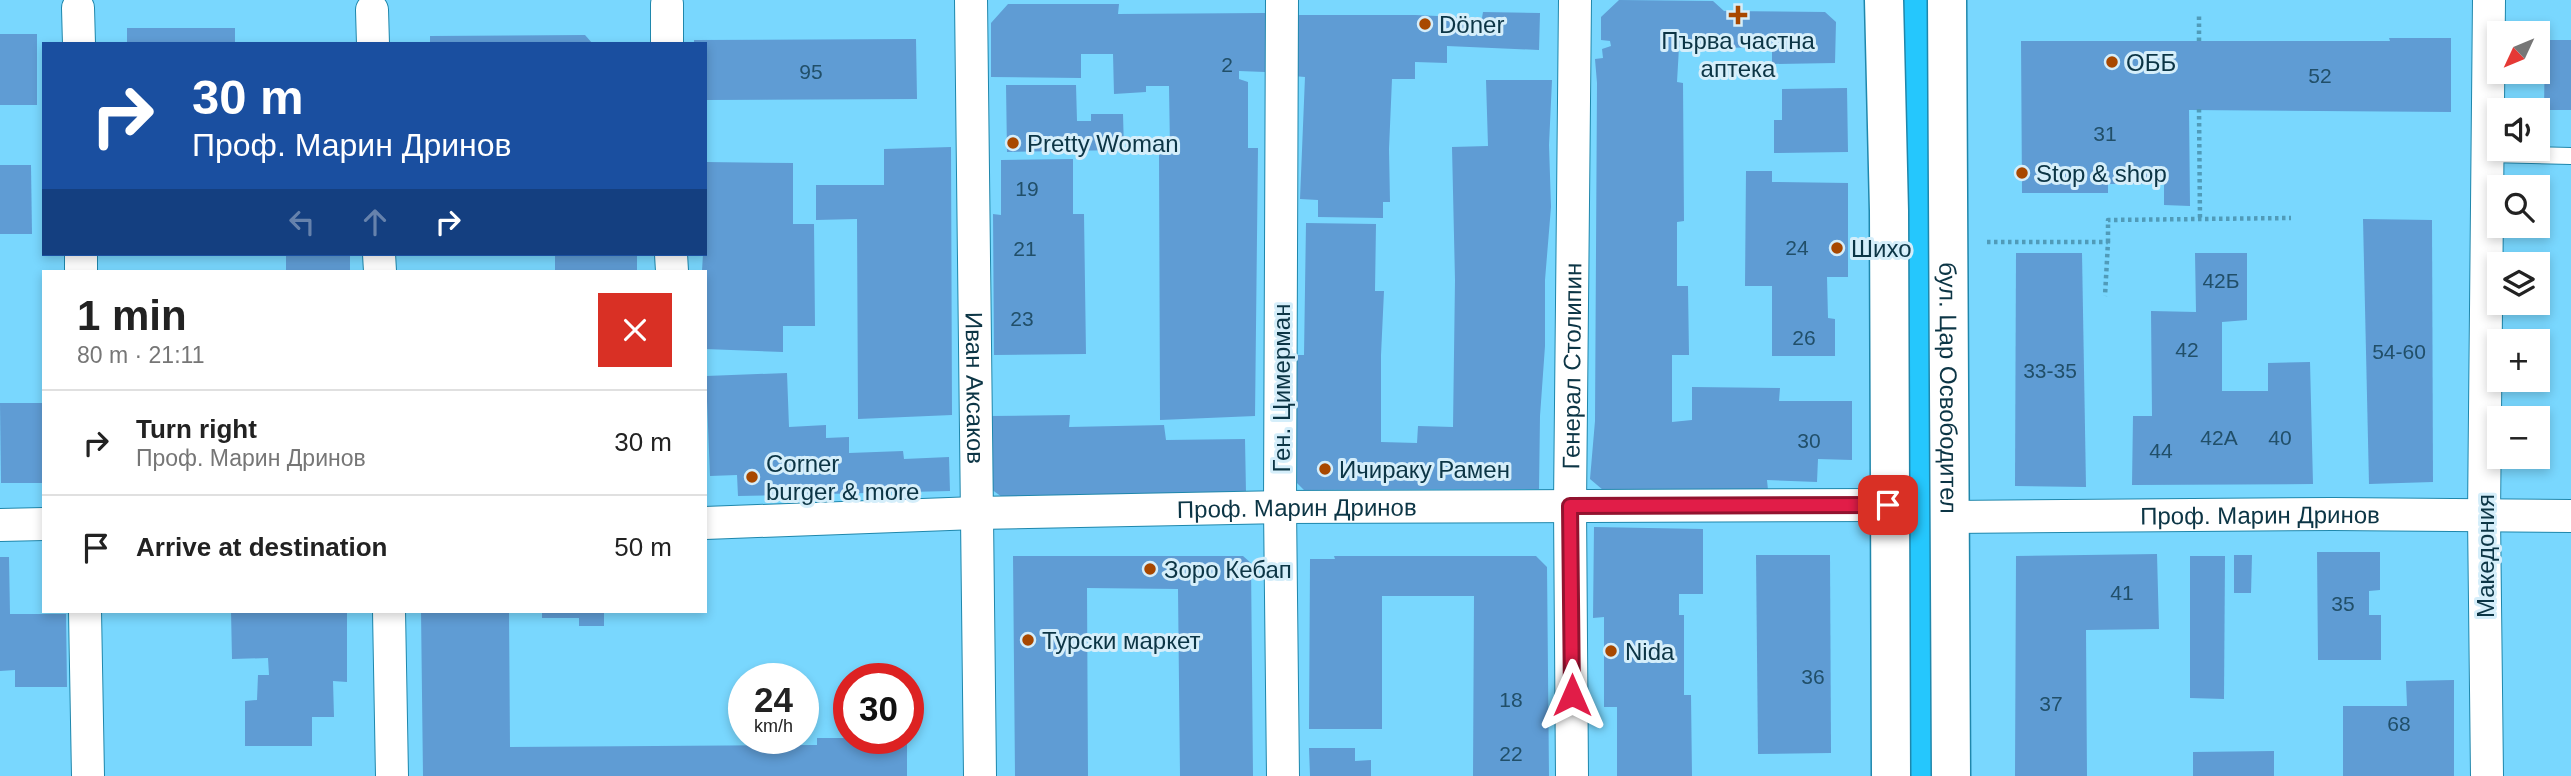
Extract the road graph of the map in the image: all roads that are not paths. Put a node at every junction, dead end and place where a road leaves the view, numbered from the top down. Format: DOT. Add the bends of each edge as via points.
graph roads {
  1 [pos="971,0"];
  2 [pos="1282,0"];
  3 [pos="1575,0"];
  4 [pos="1884,0"];
  5 [pos="1947,0"];
  6 [pos="2489,0"];
  7 [pos="667,4"];
  8 [pos="78,8"];
  9 [pos="372,10"];
  10 [pos="79,42"];
  11 [pos="373,42"];
  12 [pos="667,42"];
  13 [pos="2488,98"];
  14 [pos="2550,155"];
  15 [pos="2571,156"];
  16 [pos="2488,161"];
  17 [pos="1888,505"];
  18 [pos="1280,506"];
  19 [pos="1570,506"];
  20 [pos="976,513"];
  21 [pos="2484,516"];
  22 [pos="2571,516"];
  23 [pos="1950,517"];
  24 [pos="707,523"];
  25 [pos="42,524"];
  26 [pos="0,525"];
  27 [pos="85,613"];
  28 [pos="389,613"];
  29 [pos="88,776"];
  30 [pos="392,776"];
  31 [pos="980,776"];
  32 [pos="1283,776"];
  33 [pos="1572,776"];
  34 [pos="1891,776"];
  35 [pos="1951,776"];
  36 [pos="2487,776"];
  1 -- 20 [label="street, Иван Аксаков"];
  2 -- 18 [label="street, Ген. Цимерман"];
  3 -- 19 [label="street, Генерал Столипин"];
  4 -- 17 [label="main road"];
  5 -- 23 [label="main road, бул. Цар Освободител"];
  6 -- 13 [label="street, Македония"];
  7 -- 12 [label="street"];
  8 -- 10 [label="street"];
  9 -- 11 [label="street"];
  14 -- 15 [label="lane"];
  16 -- 21 [label="street, Македония"];
  17 -- 19 [label="street, Проф. Марин Дринов"];
  17 -- 34 [label="main road"];
  18 -- 19 [label="street, Проф. Марин Дринов"];
  18 -- 20 [label="street, Проф. Марин Дринов"];
  18 -- 32 [label="street, Ген. Цимерман"];
  19 -- 33 [label="street, Генерал Столипин"];
  20 -- 24 [label="street, Проф. Марин Дринов"];
  20 -- 31 [label="street, Иван Аксаков"];
  21 -- 22 [label="street, Проф. Марин Дринов"];
  21 -- 23 [label="street, Проф. Марин Дринов"];
  21 -- 36 [label="street, Македония"];
  23 -- 35 [label="main road, бул. Цар Освободител"];
  25 -- 26 [label="street"];
  27 -- 29 [label="street"];
  28 -- 30 [label="street"];
}
